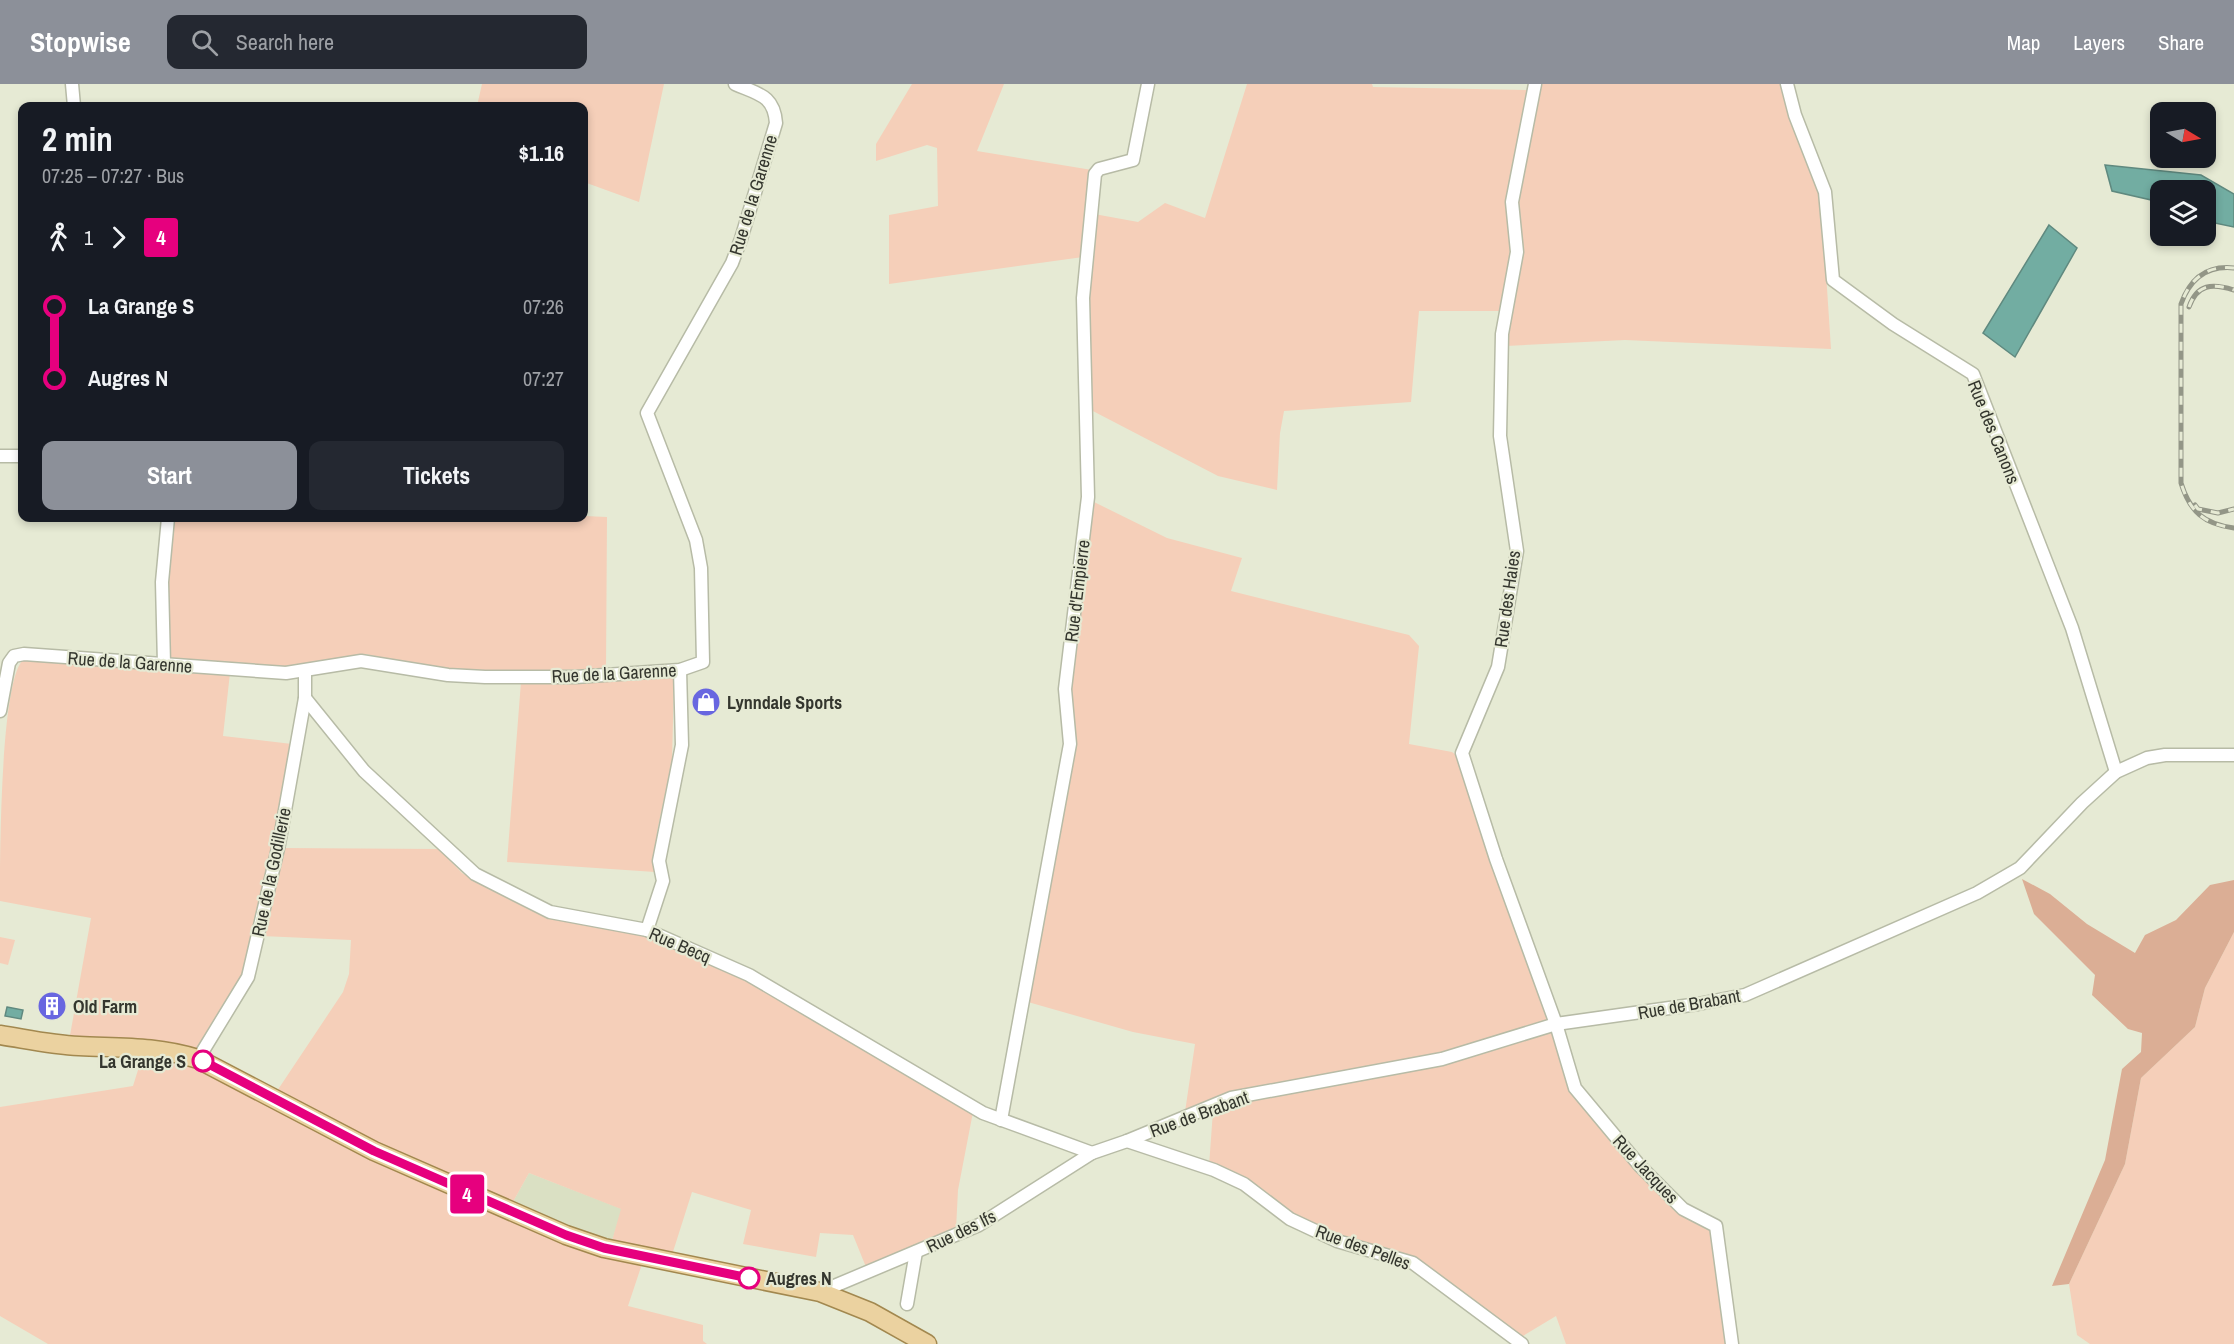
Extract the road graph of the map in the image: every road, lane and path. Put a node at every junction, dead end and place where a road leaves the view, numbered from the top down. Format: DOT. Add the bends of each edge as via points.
graph roads {
  1 [pos="72,84"];
  2 [pos="735,84"];
  3 [pos="1148,84"];
  4 [pos="1535,84"];
  5 [pos="1787,84"];
  6 [pos="74,102"];
  7 [pos="0,456"];
  8 [pos="18,456"];
  9 [pos="168,522"];
  10 [pos="164,664"];
  11 [pos="680,670"];
  12 [pos="305,671"];
  13 [pos="304,698"];
  14 [pos="0,711"];
  15 [pos="2234,755"];
  16 [pos="2116,772"];
  17 [pos="647,930"];
  18 [pos="1556,1024"];
  19 [pos="0,1035"];
  20 [pos="198,1059"];
  21 [pos="1001,1120"];
  22 [pos="1127,1141"];
  23 [pos="1092,1153"];
  24 [pos="916,1252"];
  25 [pos="820,1292"];
  26 [pos="907,1304"];
  27 [pos="901,1337"];
  28 [pos="927,1344"];
  29 [pos="1522,1344"];
  30 [pos="1732,1344"];
  1 -- 6 [label="street"];
  2 -- 11 [label="street, Rue de la Garenne" via="769,99 776,123 732,263 647,413 696,540 702,568 703,662"];
  3 -- 21 [label="street, Rue d'Empierre" via="1133,160 1095,174 1083,298 1088,496 1065,689 1070,744"];
  4 -- 18 [label="street, Rue des Haies" via="1512,202 1517,252 1502,334 1500,436 1517,551 1497,667 1462,753"];
  5 -- 16 [label="street, Rue des Canons" via="1825,192 1833,280 1893,324 1973,374 2072,628"];
  7 -- 8 [label="street"];
  9 -- 10 [label="street" via="162,582"];
  10 -- 12 [label="street, Rue de la Garenne"];
  10 -- 14 [label="street, Rue de la Garenne" via="14,656 9,663"];
  11 -- 12 [label="street, Rue de la Garenne" via="485,677 361,661"];
  11 -- 17 [label="street" via="681,753 659,861 663,881"];
  12 -- 13 [label="street, Rue de la Godillerie"];
  13 -- 17 [label="street, Rue Becq" via="364,771 475,874 550,912"];
  13 -- 20 [label="street, Rue de la Godillerie" via="279,844 248,977"];
  15 -- 16 [label="street, Rue de Brabant" via="2165,755 2147,758"];
  16 -- 18 [label="street, Rue de Brabant" via="2020,868 1977,893 1745,995"];
  17 -- 21 [label="street, Rue Becq" via="749,975"];
  18 -- 22 [label="street, Rue de Brabant" via="1442,1059 1231,1098"];
  18 -- 30 [label="street, Rue Jacques" via="1575,1088 1640,1166 1683,1209 1716,1226"];
  19 -- 20 [label="main road" via="77,1046 144,1047"];
  20 -- 25 [label="main road" via="374,1151 566,1235 604,1248"];
  21 -- 23 [label="street, Rue Becq"];
  22 -- 23 [label="street, Rue de Brabant"];
  22 -- 29 [label="street, Rue des Pelles" via="1244,1184 1290,1219 1337,1241 1413,1263"];
  23 -- 24 [label="street, Rue des Ifs" via="979,1225"];
  24 -- 25 [label="street, Rue des Ifs"];
  24 -- 26 [label="street"];
  25 -- 27 [label="main road" via="870,1312"];
  27 -- 28 [label="main road"];
}
